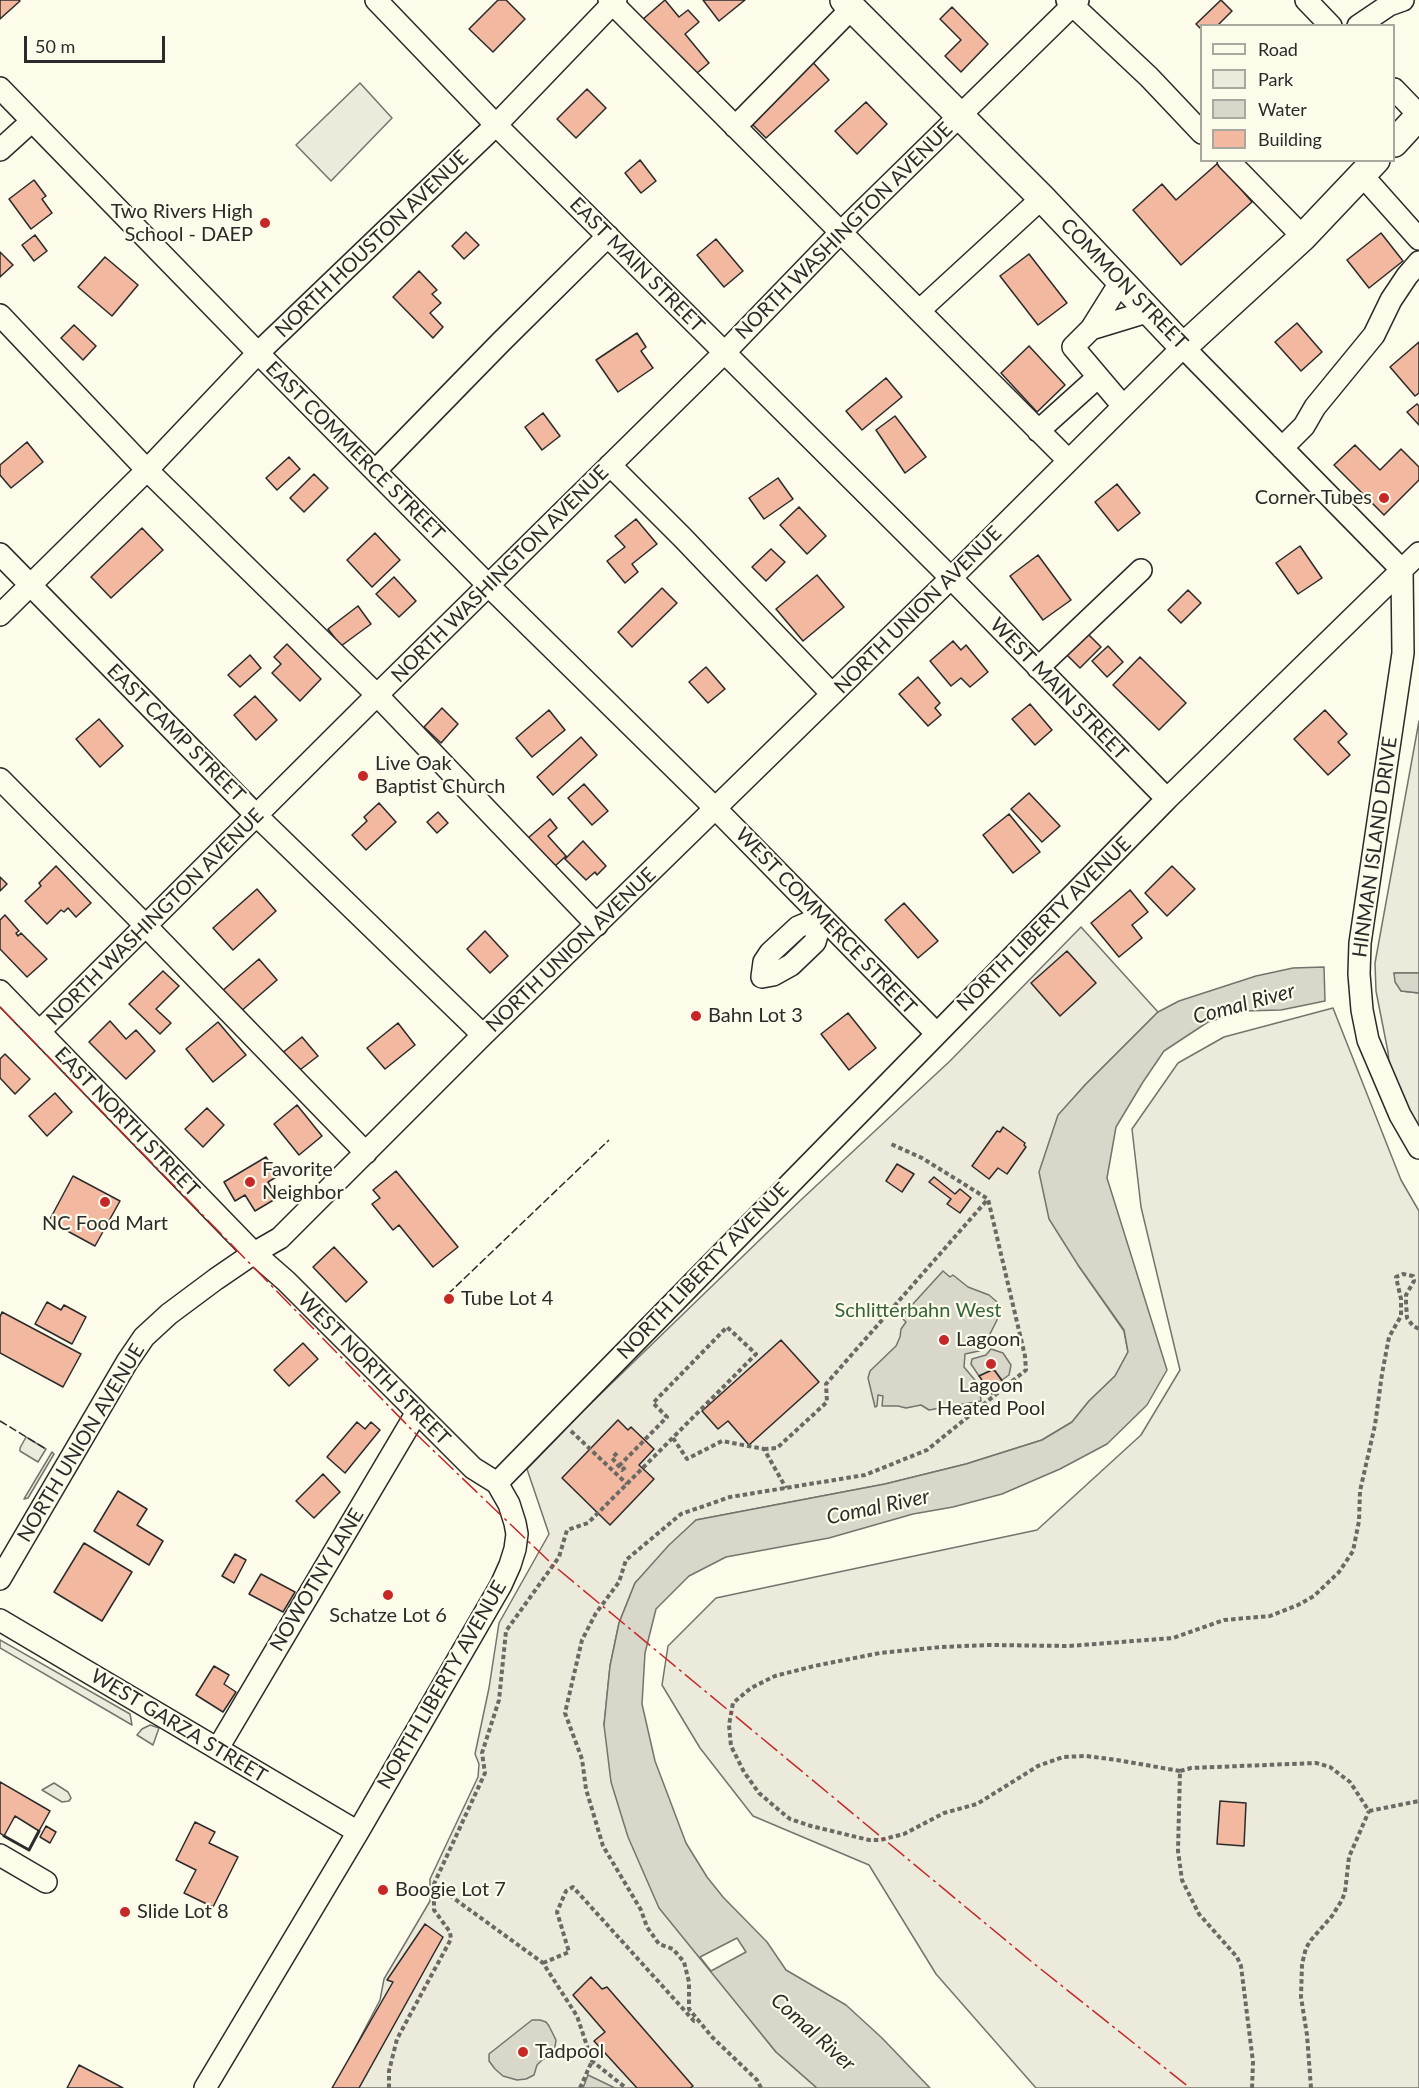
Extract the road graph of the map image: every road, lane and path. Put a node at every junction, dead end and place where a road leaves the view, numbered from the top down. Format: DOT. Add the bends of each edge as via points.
graph roads {
  1 [pos="376,0"];
  2 [pos="1306,0"];
  3 [pos="1403,0"];
  4 [pos="612,1"];
  5 [pos="1073,2"];
  6 [pos="848,4"];
  7 [pos="1329,24"];
  8 [pos="1361,24"];
  9 [pos="0,88"];
  10 [pos="1395,90"];
  11 [pos="959,116"];
  12 [pos="1419,116"];
  13 [pos="32,121"];
  14 [pos="496,124"];
  15 [pos="735,127"];
  16 [pos="1200,131"];
  17 [pos="1395,142"];
  18 [pos="0,150"];
  19 [pos="1230,162"];
  20 [pos="1369,168"];
  21 [pos="1042,198"];
  22 [pos="840,233"];
  23 [pos="608,236"];
  24 [pos="1303,237"];
  25 [pos="1419,239"];
  26 [pos="1419,262"];
  27 [pos="1121,281"];
  28 [pos="919,311"];
  29 [pos="1150,311"];
  30 [pos="0,315"];
  31 [pos="1091,329"];
  32 [pos="1184,347"];
  33 [pos="725,352"];
  34 [pos="258,353"];
  35 [pos="1098,376"];
  36 [pos="1123,406"];
  37 [pos="1038,431"];
  38 [pos="1282,448"];
  39 [pos="1068,460"];
  40 [pos="610,465"];
  41 [pos="147,470"];
  42 [pos="375,471"];
  43 [pos="1419,553"];
  44 [pos="0,554"];
  45 [pos="1141,570"];
  46 [pos="1402,570"];
  47 [pos="951,579"];
  48 [pos="30,585"];
  49 [pos="488,585"];
  50 [pos="0,615"];
  51 [pos="1038,668"];
  52 [pos="832,694"];
  53 [pos="376,695"];
  54 [pos="0,779"];
  55 [pos="1167,799"];
  56 [pos="715,808"];
  57 [pos="257,816"];
  58 [pos="597,925"];
  59 [pos="146,926"];
  60 [pos="0,991"];
  61 [pos="40,1031"];
  62 [pos="936,1033"];
  63 [pos="483,1035"];
  64 [pos="891,1144"];
  65 [pos="1419,1148"];
  66 [pos="366,1153"];
  67 [pos="988,1199"];
  68 [pos="254,1253"];
  69 [pos="1419,1329"];
  70 [pos="417,1412"];
  71 [pos="559,1419"];
  72 [pos="673,1438"];
  73 [pos="764,1449"];
  74 [pos="617,1453"];
  75 [pos="619,1466"];
  76 [pos="627,1466"];
  77 [pos="497,1483"];
  78 [pos="627,1485"];
  79 [pos="786,1488"];
  80 [pos="0,1579"];
  81 [pos="0,1620"];
  82 [pos="218,1748"];
  83 [pos="1180,1771"];
  84 [pos="1419,1801"];
  85 [pos="1369,1811"];
  86 [pos="358,1832"];
  87 [pos="0,1855"];
  88 [pos="46,1882"];
  89 [pos="435,1884"];
  90 [pos="543,1963"];
  91 [pos="699,2020"];
  92 [pos="592,2061"];
  93 [pos="205,2088"];
  94 [pos="389,2088"];
  95 [pos="580,2088"];
  96 [pos="626,2088"];
  97 [pos="761,2088"];
  98 [pos="1252,2088"];
  99 [pos="1311,2088"];
  1 -- 14 [label="street, EAST MAIN STREET"];
  2 -- 7 [label="street"];
  3 -- 8 [label="street"];
  4 -- 14 [label="street, NORTH HOUSTON AVENUE"];
  4 -- 15 [label="street"];
  5 -- 11 [label="street, NORTH WASHINGTON AVENUE"];
  5 -- 16 [label="street"];
  6 -- 11 [label="main road, COMMON STREET"];
  6 -- 15 [label="street"];
  9 -- 13 [label="street, EAST COMMERCE STREET"];
  10 -- 12 [label="street"];
  11 -- 21 [label="main road, COMMON STREET"];
  11 -- 22 [label="street, NORTH WASHINGTON AVENUE"];
  12 -- 17 [label="main road"];
  13 -- 18 [label="street"];
  13 -- 34 [label="street, EAST COMMERCE STREET"];
  14 -- 23 [label="street, EAST MAIN STREET"];
  14 -- 34 [label="street, NORTH HOUSTON AVENUE"];
  15 -- 22 [label="street"];
  19 -- 24 [label="street"];
  20 -- 24 [label="main road"];
  20 -- 25 [label="street"];
  21 -- 27 [label="main road, COMMON STREET"];
  21 -- 28 [label="street"];
  22 -- 28 [label="street"];
  22 -- 33 [label="street, NORTH WASHINGTON AVENUE"];
  23 -- 33 [label="street, EAST MAIN STREET"];
  23 -- 42 [label="street"];
  24 -- 32 [label="main road"];
  26 -- 38 [label="street" via="1391,300 1374,335 1304,426"];
  27 -- 29 [label="main road, COMMON STREET"];
  27 -- 31 [label="street"];
  28 -- 37 [label="street"];
  29 -- 31 [label="street"];
  29 -- 32 [label="main road, COMMON STREET"];
  30 -- 41 [label="street"];
  31 -- 35 [label="street" via="1073,346"];
  32 -- 36 [label="street, NORTH UNION AVENUE"];
  32 -- 38 [label="street, COMMON STREET"];
  33 -- 40 [label="street, NORTH WASHINGTON AVENUE"];
  33 -- 47 [label="street, EAST MAIN STREET"];
  34 -- 41 [label="street, NORTH HOUSTON AVENUE"];
  34 -- 42 [label="street, EAST COMMERCE STREET"];
  35 -- 36 [label="street"];
  35 -- 37 [label="street"];
  36 -- 39 [label="street, NORTH UNION AVENUE"];
  37 -- 39 [label="street"];
  38 -- 46 [label="street, COMMON STREET"];
  39 -- 47 [label="street, NORTH UNION AVENUE"];
  40 -- 49 [label="street, NORTH WASHINGTON AVENUE"];
  40 -- 52 [label="street"];
  41 -- 48 [label="street, NORTH HOUSTON AVENUE"];
  41 -- 53 [label="street"];
  42 -- 49 [label="street, EAST COMMERCE STREET"];
  43 -- 46 [label="street, NORTH LIBERTY AVENUE"];
  44 -- 48 [label="street, EAST CAMP STREET"];
  45 -- 51 [label="street"];
  46 -- 55 [label="street, NORTH LIBERTY AVENUE"];
  46 -- 65 [label="street, HINMAN ISLAND DRIVE" via="1402,653 1360,942 1359,974 1368,1040 1400,1115"];
  47 -- 51 [label="street, WEST MAIN STREET"];
  47 -- 52 [label="street, NORTH UNION AVENUE"];
  48 -- 50 [label="street, NORTH HOUSTON AVENUE"];
  48 -- 57 [label="street, EAST CAMP STREET"];
  49 -- 53 [label="street, NORTH WASHINGTON AVENUE"];
  49 -- 56 [label="street, EAST COMMERCE STREET"];
  51 -- 55 [label="street, WEST MAIN STREET"];
  52 -- 56 [label="street, NORTH UNION AVENUE"];
  53 -- 57 [label="street, NORTH WASHINGTON AVENUE"];
  53 -- 58 [label="street"];
  54 -- 59 [label="street"];
  55 -- 62 [label="street, NORTH LIBERTY AVENUE"];
  56 -- 58 [label="street, NORTH UNION AVENUE"];
  56 -- 62 [label="street, WEST COMMERCE STREET"];
  57 -- 59 [label="street, NORTH WASHINGTON AVENUE"];
  57 -- 63 [label="street, EAST CAMP STREET"];
  58 -- 63 [label="street, NORTH UNION AVENUE"];
  59 -- 61 [label="street, NORTH WASHINGTON AVENUE"];
  59 -- 66 [label="street"];
  60 -- 61 [label="street, EAST NORTH STREET"];
  61 -- 68 [label="street, EAST NORTH STREET"];
  62 -- 71 [label="street, NORTH LIBERTY AVENUE"];
  63 -- 66 [label="street, NORTH UNION AVENUE"];
  64 -- 67 [label="path" via="922,1158"];
  66 -- 68 [label="street, NORTH UNION AVENUE" via="280,1238"];
  67 -- 73 [label="path" via="826,1384 827,1402 777,1448"];
  67 -- 79 [label="path" via="1026,1370 927,1450 865,1475"];
  68 -- 70 [label="street, WEST NORTH STREET"];
  68 -- 80 [label="street, NORTH UNION AVENUE" via="169,1314 144,1337"];
  69 -- 83 [label="path" via="1407,1318 1406,1295 1413,1276 1403,1274 1396,1277 1401,1316 1389,1337 1360,1491 1353,1551 1339,1572 1314,1596 1270,1616 1224,1620 1173,1638 1069,1646 941,1647 880,1653 814,1666 775,1676 751,1688 733,1703 729,1725 732,1746 744,1772 759,1793 780,1811 811,1826 869,1840 904,1834 944,1813 977,1804 1038,1766 1063,1757 1086,1756"];
  70 -- 77 [label="street, WEST NORTH STREET" via="473,1468"];
  70 -- 82 [label="street, NOWOTNY LANE"];
  71 -- 77 [label="street, NORTH LIBERTY AVENUE"];
  71 -- 78 [label="path"];
  72 -- 73 [label="path" via="687,1459 722,1441"];
  72 -- 75 [label="path" via="756,1354 727,1327 653,1403 666,1416"];
  72 -- 78 [label="path"];
  73 -- 79 [label="path"];
  74 -- 75 [label="path" via="612,1458"];
  75 -- 76 [label="path" via="622,1470"];
  77 -- 86 [label="street, NORTH LIBERTY AVENUE" via="515,1523 516,1542 510,1566"];
  78 -- 89 [label="path" via="588,1523 567,1530 559,1557 506,1631 499,1700 482,1753 485,1773"];
  79 -- 91 [label="path" via="730,1497 681,1514 626,1560 619,1582 582,1640 565,1713 582,1759 586,1790 603,1846 658,1944 673,1949 684,1962 689,2009"];
  81 -- 82 [label="street, WEST GARZA STREET"];
  82 -- 86 [label="street, WEST GARZA STREET"];
  83 -- 85 [label="path" via="1316,1763 1330,1767 1350,1782"];
  83 -- 98 [label="path" via="1178,1851 1182,1880 1199,1914 1241,1966 1253,2062"];
  84 -- 85 [label="path"];
  85 -- 99 [label="path" via="1352,1848 1342,1900 1311,1940 1302,1964 1301,1997"];
  86 -- 93 [label="street, NORTH LIBERTY AVENUE"];
  87 -- 88 [label="street"];
  89 -- 90 [label="path"];
  89 -- 94 [label="path" via="434,1910 450,1932 450,1939 397,2039"];
  90 -- 91 [label="path" via="569,1952 557,1912 566,1891 573,1887 694,2021"];
  90 -- 92 [label="path" via="577,2016"];
  91 -- 97 [label="path"];
  92 -- 95 [label="path"];
  92 -- 96 [label="path"];
}
